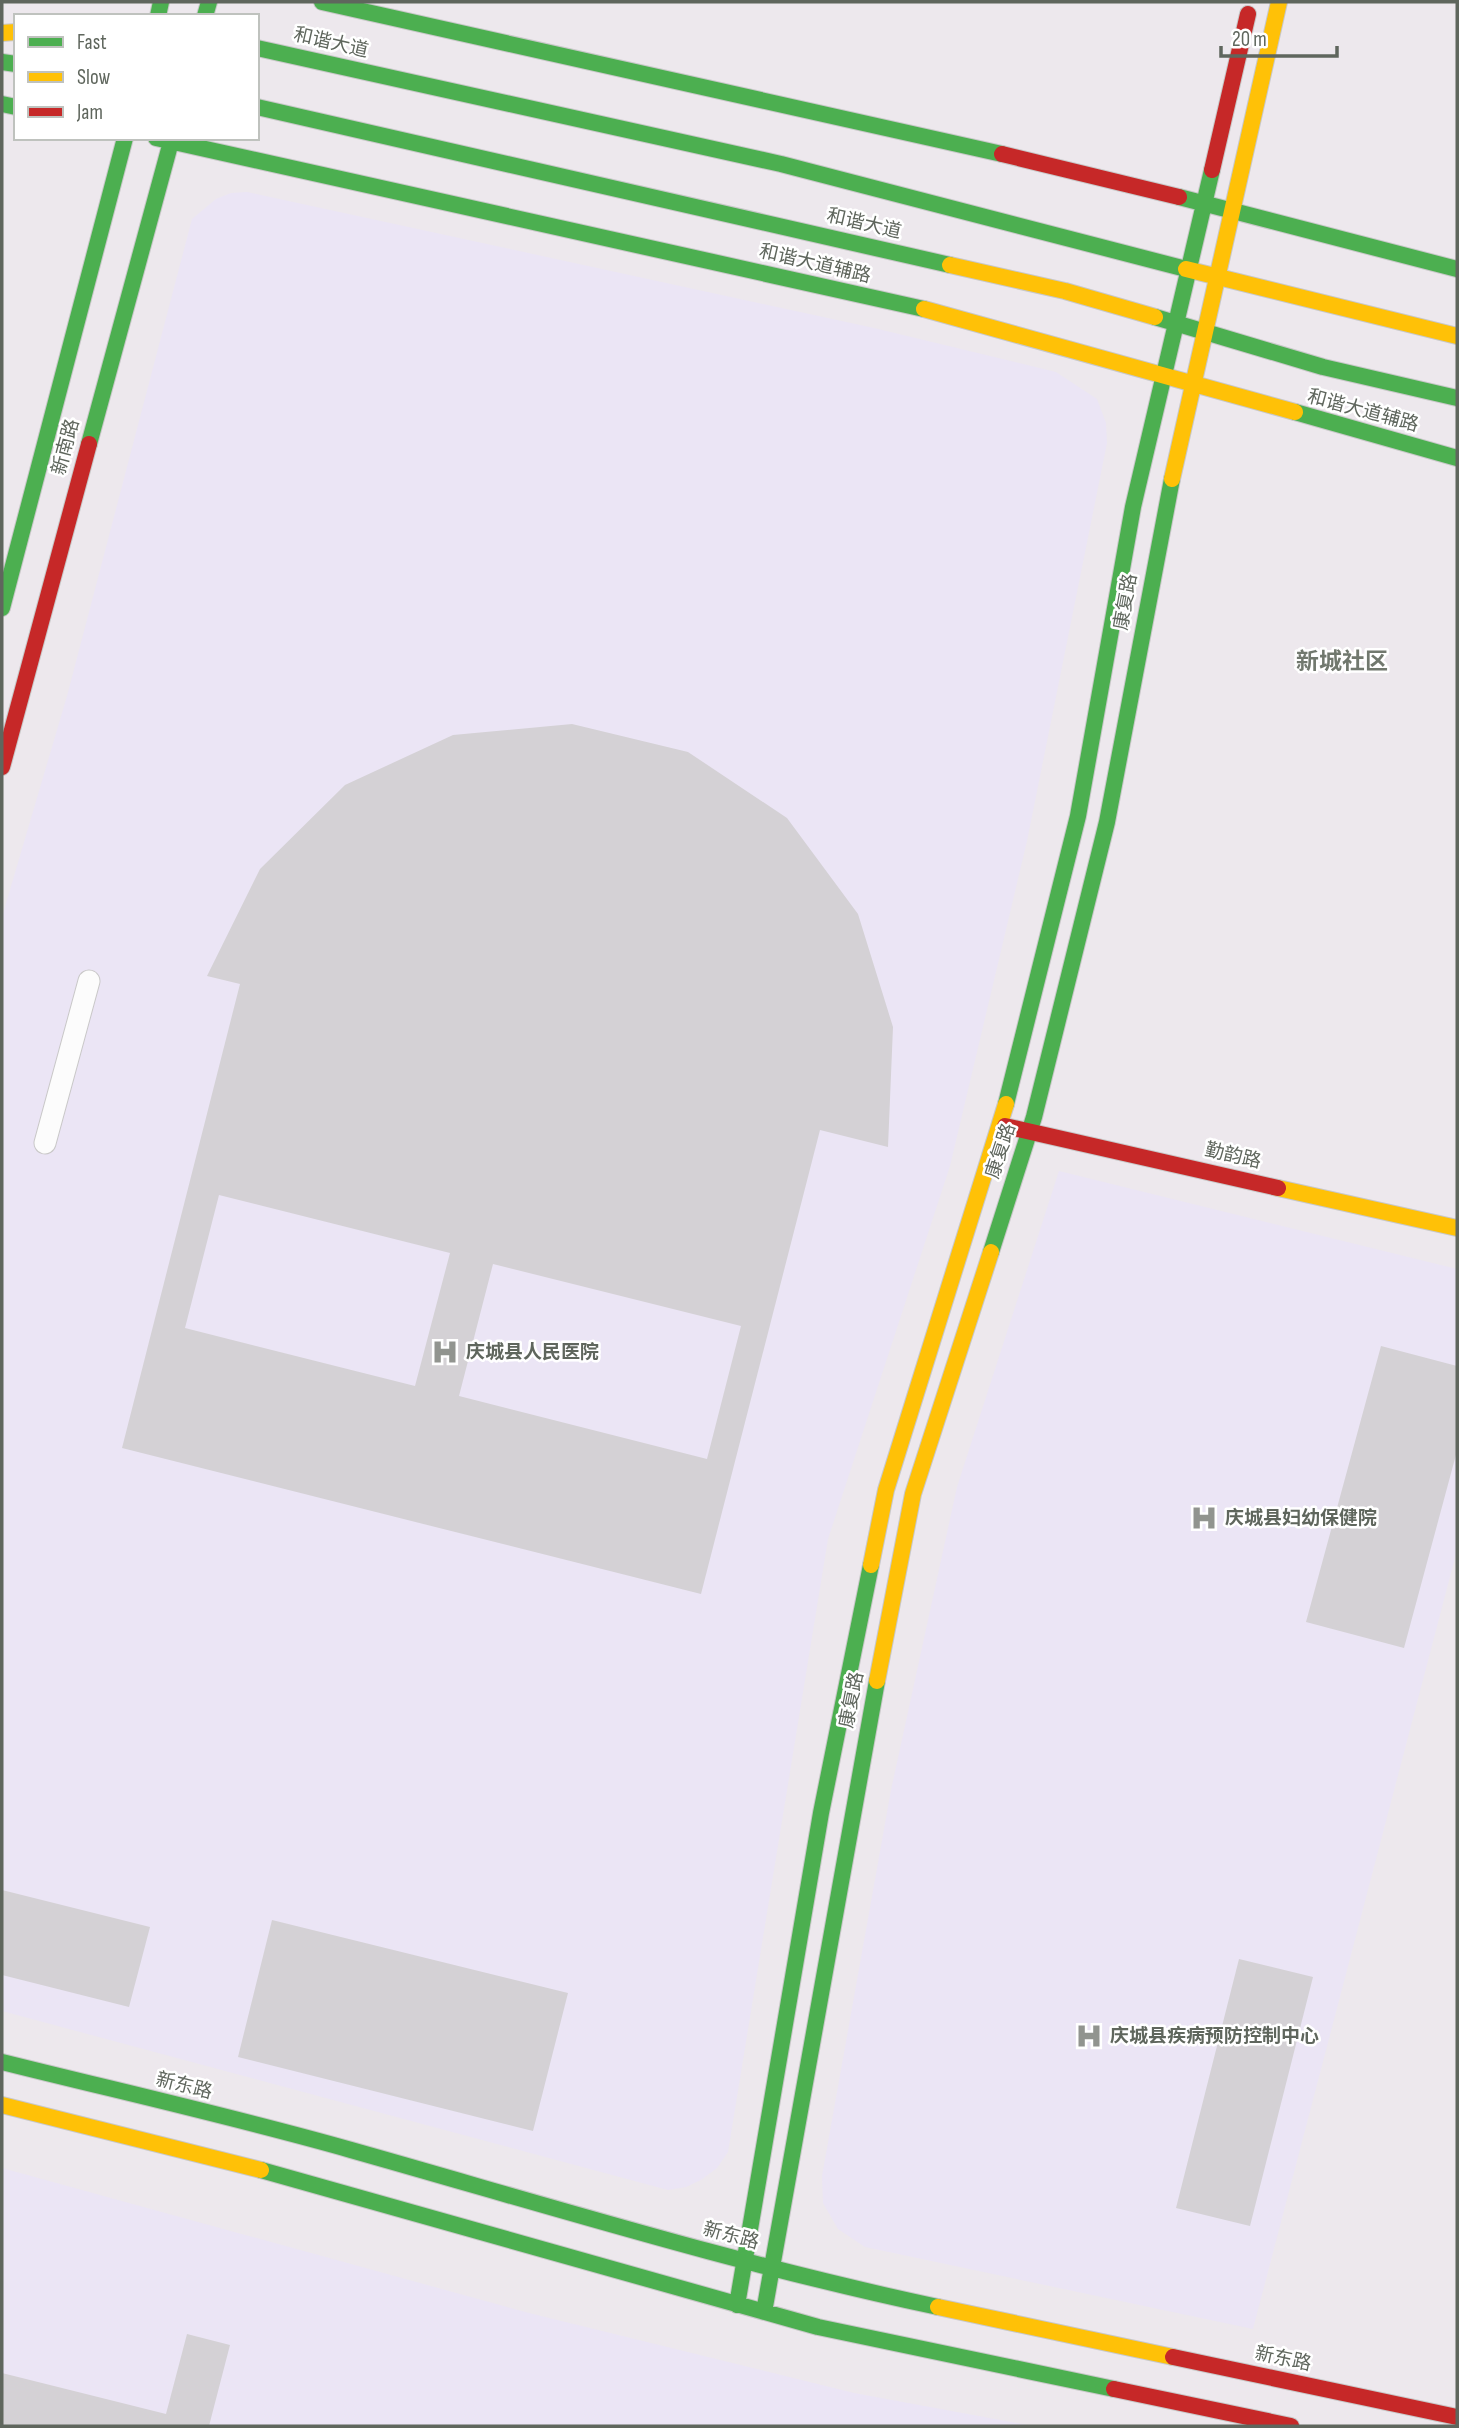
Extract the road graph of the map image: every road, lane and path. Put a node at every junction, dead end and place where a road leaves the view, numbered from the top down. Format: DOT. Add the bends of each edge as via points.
graph roads {
  1 [pos="322,2"];
  2 [pos="1251,2"];
  3 [pos="1279,2"];
  4 [pos="259,48"];
  5 [pos="259,107"];
  6 [pos="124,140"];
  7 [pos="166,140"];
  8 [pos="170,140"];
  9 [pos="1203,204"];
  10 [pos="1230,211"];
  11 [pos="1457,269"];
  12 [pos="1188,270"];
  13 [pos="1216,277"];
  14 [pos="1175,324"];
  15 [pos="1204,332"];
  16 [pos="1457,336"];
  17 [pos="1163,377"];
  18 [pos="1193,385"];
  19 [pos="1457,398"];
  20 [pos="1457,458"];
  21 [pos="2,608"];
  22 [pos="2,767"];
  23 [pos="89,981"];
  24 [pos="1006,1101"];
  25 [pos="1043,1109"];
  26 [pos="1000,1125"];
  27 [pos="1029,1132"];
  28 [pos="45,1143"];
  29 [pos="1457,1228"];
  30 [pos="2,2062"];
  31 [pos="2,2105"];
  32 [pos="744,2261"];
  33 [pos="771,2268"];
  34 [pos="737,2305"];
  35 [pos="764,2312"];
  36 [pos="1457,2417"];
  37 [pos="1291,2426"];
  1 -- 9 [label="street" via="1098,175"];
  2 -- 9 [label="street, 康复路"];
  3 -- 10 [label="street, 康复路"];
  4 -- 12 [label="street, 和谐大道" via="781,164"];
  5 -- 14 [label="street, 和谐大道" via="1065,291"];
  6 -- 21 [label="street, 新南路"];
  7 -- 22 [label="street, 新南路"];
  8 -- 17 [label="street, 和谐大道辅路" via="959,317"];
  9 -- 10 [label="street"];
  9 -- 12 [label="street, 康复路"];
  10 -- 11 [label="street"];
  10 -- 13 [label="street, 康复路"];
  12 -- 13 [label="street, 和谐大道"];
  12 -- 14 [label="street, 康复路"];
  13 -- 15 [label="street, 康复路"];
  13 -- 16 [label="street, 和谐大道"];
  14 -- 15 [label="street, 和谐大道"];
  14 -- 17 [label="street, 康复路"];
  15 -- 18 [label="street, 康复路"];
  15 -- 19 [label="street, 和谐大道" via="1323,367"];
  17 -- 18 [label="street, 和谐大道辅路"];
  17 -- 24 [label="street, 康复路" via="1133,507 1078,816"];
  18 -- 20 [label="street, 和谐大道辅路"];
  18 -- 25 [label="street, 康复路" via="1162,522 1107,822"];
  23 -- 28 [label="lane"];
  24 -- 25 [label="street"];
  24 -- 26 [label="street, 康复路"];
  25 -- 27 [label="street, 康复路"];
  26 -- 27 [label="street, 勤韵路"];
  26 -- 32 [label="street, 康复路" via="886,1490 821,1813"];
  27 -- 29 [label="street, 勤韵路"];
  27 -- 33 [label="street, 康复路" via="913,1494 849,1823"];
  30 -- 32 [label="street, 新东路" via="348,2149"];
  31 -- 34 [label="street" via="346,2192"];
  32 -- 33 [label="street, 新东路"];
  32 -- 34 [label="street, 康复路"];
  33 -- 35 [label="street, 康复路"];
  33 -- 36 [label="street, 新东路"];
  34 -- 35 [label="street"];
  35 -- 37 [label="street"];
}
